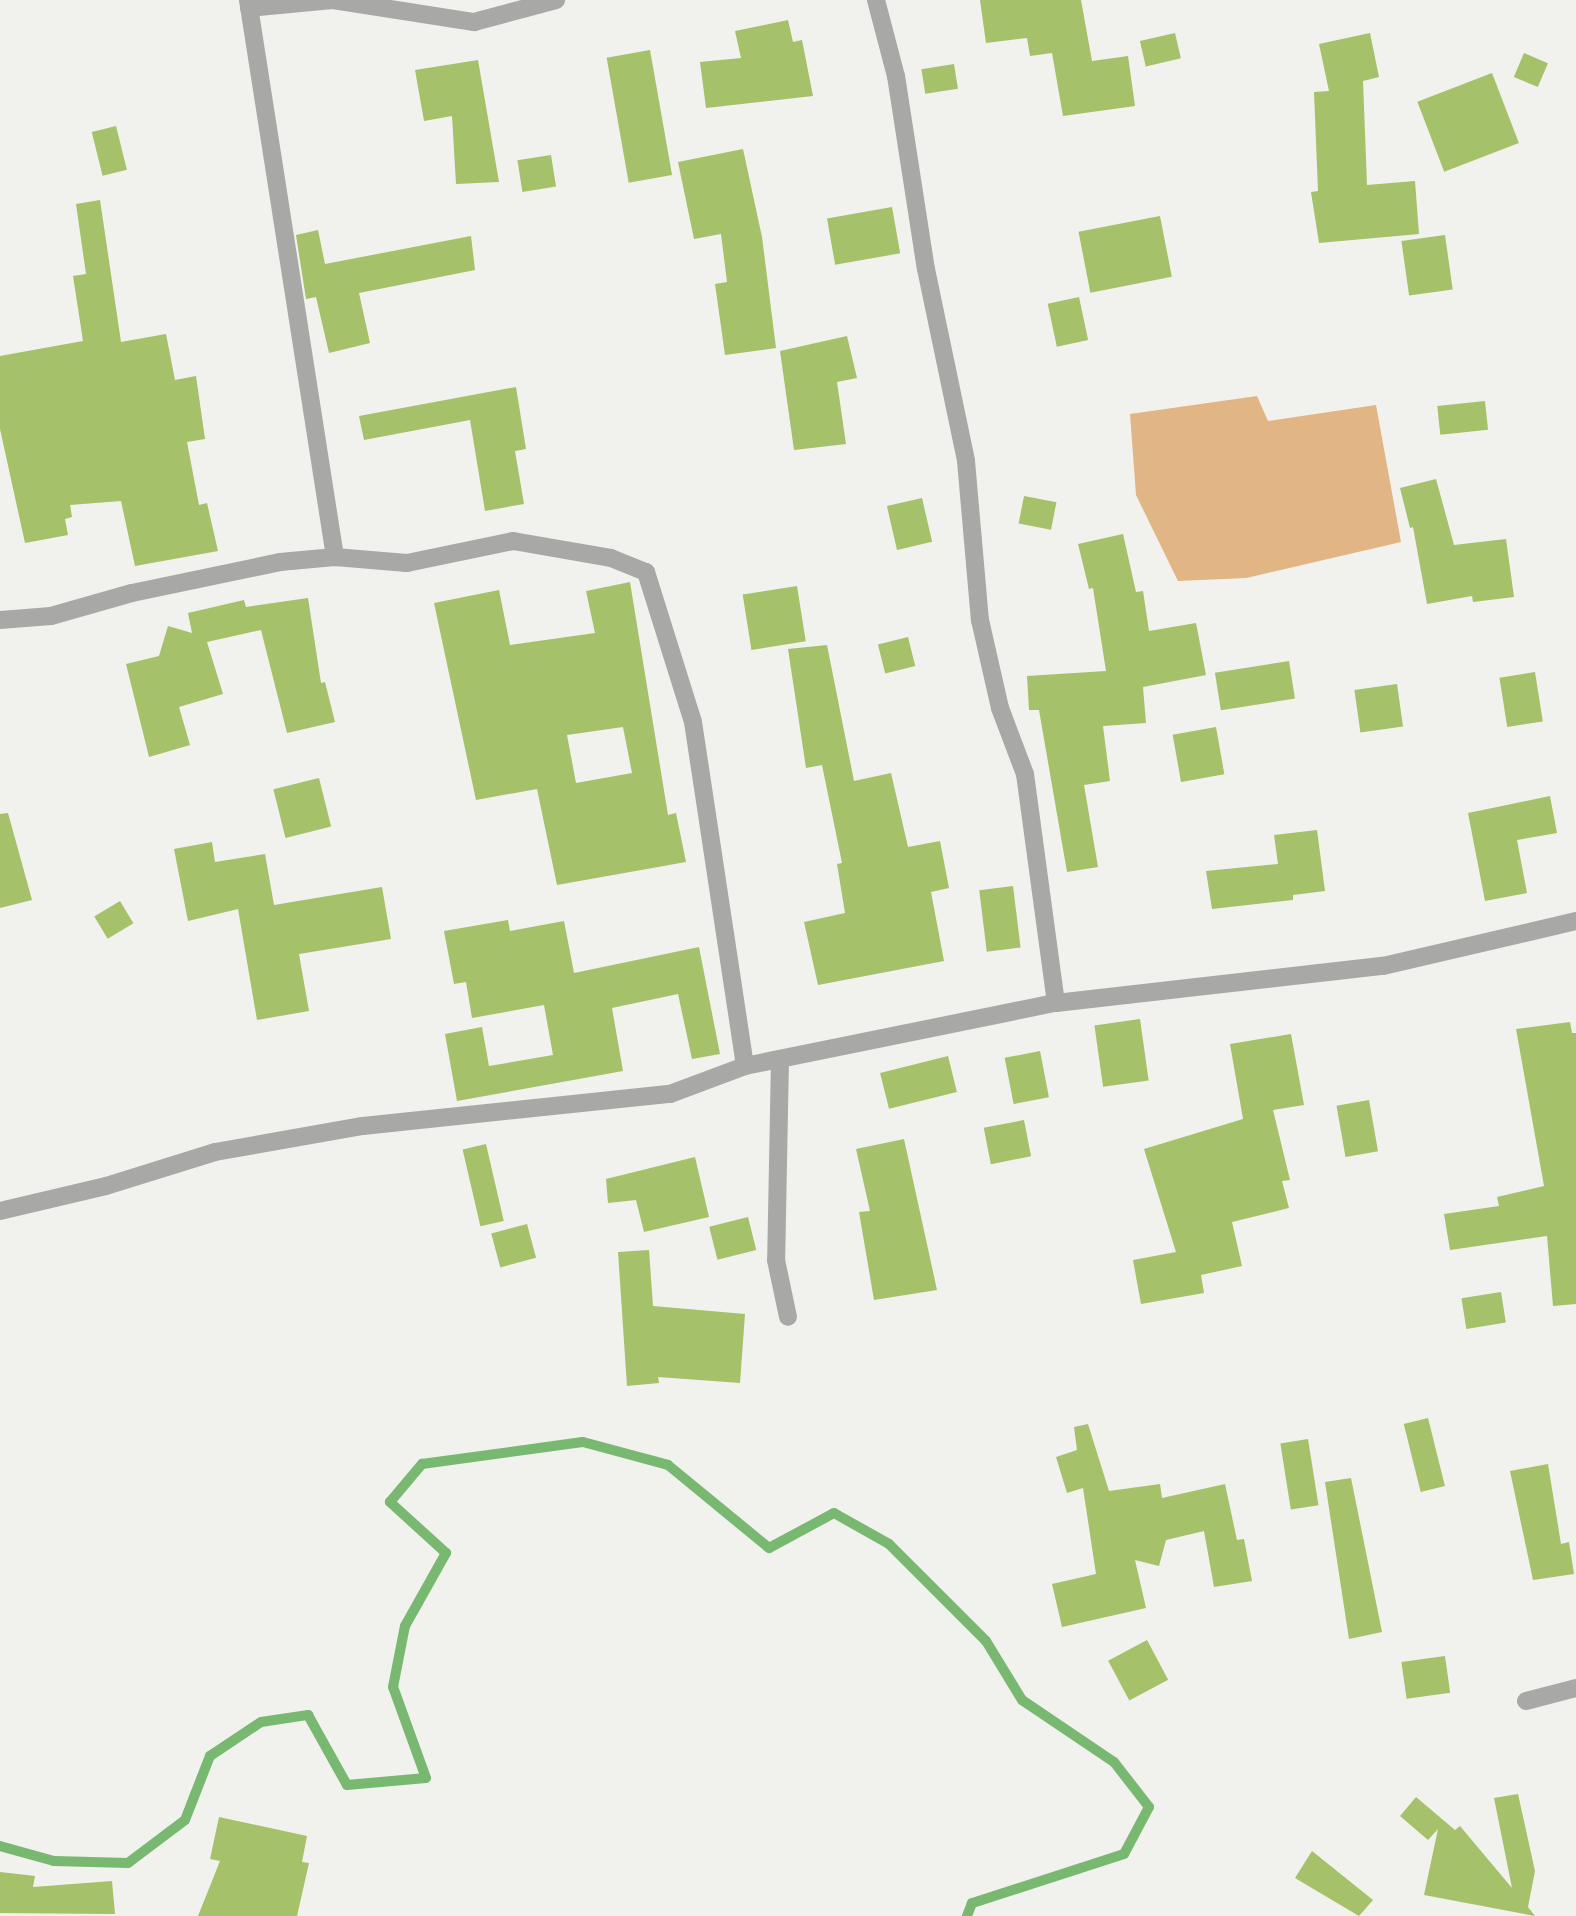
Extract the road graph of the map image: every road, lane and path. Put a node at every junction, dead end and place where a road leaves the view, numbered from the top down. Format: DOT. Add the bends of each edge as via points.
graph roads {
  1 [pos="556,0"];
  2 [pos="876,0"];
  3 [pos="249,4"];
  4 [pos="335,557"];
  5 [pos="0,620"];
  6 [pos="1576,921"];
  7 [pos="1056,1003"];
  8 [pos="780,1059"];
  9 [pos="745,1066"];
  10 [pos="0,1211"];
  11 [pos="788,1317"];
  12 [pos="1576,1688"];
  13 [pos="1526,1701"];
  1 -- 3 [label="street" via="474,22 332,0"];
  2 -- 7 [label="street" via="896,76 926,269 965,461 980,620 1000,708 1024,774"];
  3 -- 4 [label="street"];
  4 -- 5 [label="street" via="280,562 132,593 51,616"];
  4 -- 9 [label="street" via="407,563 513,541 611,558 646,572 693,722"];
  6 -- 7 [label="street" via="1383,966"];
  7 -- 8 [label="street"];
  8 -- 9 [label="street"];
  8 -- 11 [label="street" via="776,1260"];
  9 -- 10 [label="street" via="670,1094 363,1126 215,1152 106,1186"];
  12 -- 13 [label="street"];
}
